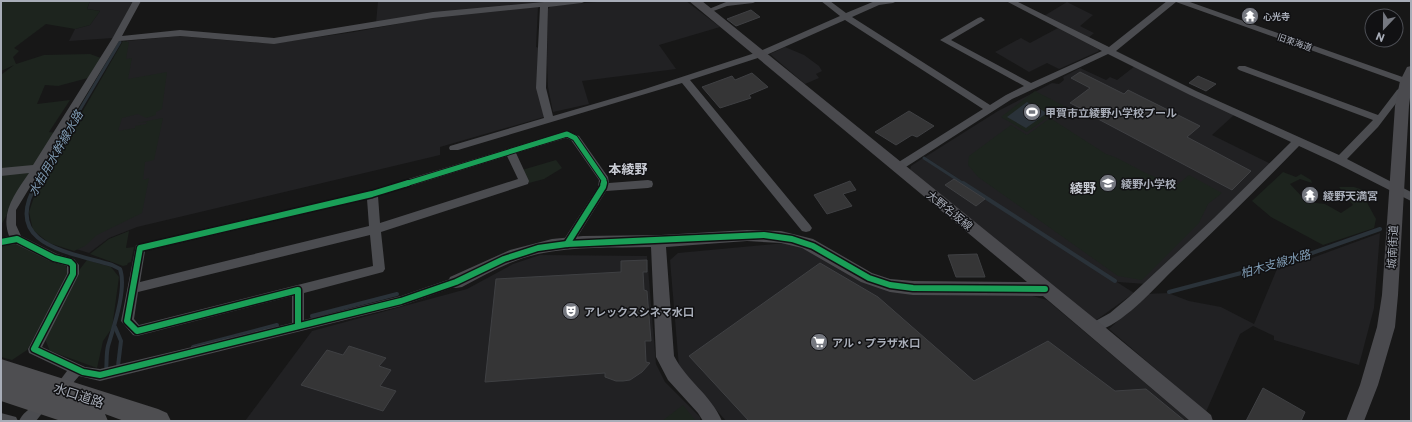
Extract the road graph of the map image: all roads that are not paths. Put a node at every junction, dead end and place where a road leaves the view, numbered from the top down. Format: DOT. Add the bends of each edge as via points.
graph roads {
  1 [pos="137,1"];
  2 [pos="582,1"];
  3 [pos="696,1"];
  4 [pos="753,1"];
  5 [pos="825,1"];
  6 [pos="866,1"];
  7 [pos="893,1"];
  8 [pos="1010,1"];
  9 [pos="1172,1"];
  10 [pos="1179,1"];
  11 [pos="877,3"];
  12 [pos="544,4"];
  13 [pos="708,11"];
  14 [pos="846,17"];
  15 [pos="980,24"];
  16 [pos="116,39"];
  17 [pos="1108,51"];
  18 [pos="761,54"];
  19 [pos="1242,68"];
  20 [pos="684,79"];
  21 [pos="1408,81"];
  22 [pos="1030,86"];
  23 [pos="989,109"];
  24 [pos="559,117"];
  25 [pos="1379,119"];
  26 [pos="549,120"];
  27 [pos="567,134"];
  28 [pos="1298,141"];
  29 [pos="454,148"];
  30 [pos="510,151"];
  31 [pos="1340,160"];
  32 [pos="37,168"];
  33 [pos="898,168"];
  34 [pos="1,172"];
  35 [pos="648,184"];
  36 [pos="603,187"];
  37 [pos="1396,188"];
  38 [pos="372,194"];
  39 [pos="1411,196"];
  40 [pos="806,228"];
  41 [pos="376,229"];
  42 [pos="17,239"];
  43 [pos="658,241"];
  44 [pos="1,242"];
  45 [pos="567,244"];
  46 [pos="456,282"];
  47 [pos="133,288"];
  48 [pos="1045,289"];
  49 [pos="298,290"];
  50 [pos="298,326"];
  51 [pos="1094,328"];
  52 [pos="1,369"];
  53 [pos="77,369"];
  54 [pos="68,379"];
  55 [pos="1,390"];
  56 [pos="1,419"];
  57 [pos="12,421"];
  58 [pos="95,421"];
  59 [pos="158,421"];
  60 [pos="713,421"];
  61 [pos="1204,421"];
  62 [pos="1356,421"];
  1 -- 16 [label="street"];
  2 -- 12 [label="street"];
  3 -- 13 [label="street, 大野名坂線"];
  4 -- 13 [label="street" via="726,4"];
  5 -- 14 [label="street"];
  6 -- 11 [label="street"];
  7 -- 11 [label="street"];
  8 -- 17 [label="street"];
  9 -- 17 [label="street"];
  10 -- 21 [label="street, 旧東海道"];
  11 -- 14 [label="street"];
  12 -- 16 [label="street" via="433,15 274,41 180,34"];
  12 -- 26 [label="street" via="541,88"];
  13 -- 18 [label="street, 大野名坂線"];
  14 -- 18 [label="street"];
  14 -- 23 [label="street"];
  15 -- 22 [label="street" via="944,40"];
  16 -- 32 [label="street"];
  17 -- 22 [label="street"];
  17 -- 28 [label="street"];
  18 -- 20 [label="street"];
  18 -- 33 [label="street, 大野名坂線"];
  19 -- 25 [label="street"];
  20 -- 24 [label="street"];
  20 -- 40 [label="street"];
  21 -- 25 [label="street"];
  21 -- 37 [label="street, 城南街道"];
  22 -- 23 [label="street"];
  23 -- 33 [label="street"];
  24 -- 26 [label="street"];
  24 -- 27 [label="street"];
  25 -- 31 [label="street"];
  26 -- 29 [label="street"];
  27 -- 30 [label="street"];
  27 -- 36 [label="street" via="575,138 604,180"];
  28 -- 31 [label="street"];
  28 -- 51 [label="street" via="1248,193 1133,301"];
  30 -- 38 [label="street"];
  30 -- 41 [label="street" via="524,181"];
  31 -- 37 [label="street"];
  32 -- 34 [label="street"];
  32 -- 42 [label="street" via="11,210 10,229"];
  33 -- 48 [label="street, 大野名坂線"];
  35 -- 36 [label="street"];
  36 -- 45 [label="street"];
  37 -- 39 [label="street"];
  37 -- 62 [label="street, 城南街道" via="1386,327"];
  38 -- 41 [label="street"];
  38 -- 47 [label="street" via="140,248"];
  41 -- 47 [label="street"];
  41 -- 49 [label="street" via="379,269"];
  42 -- 44 [label="street"];
  42 -- 53 [label="street" via="73,265 73,274 34,349"];
  43 -- 45 [label="street"];
  43 -- 48 [label="street" via="779,236 819,248 876,281 896,287"];
  43 -- 60 [label="street" via="665,357 674,374 705,407"];
  45 -- 46 [label="street" via="521,253"];
  46 -- 50 [label="street" via="401,301"];
  47 -- 49 [label="street" via="127,321 137,331"];
  48 -- 51 [label="street, 大野名坂線"];
  49 -- 50 [label="street"];
  50 -- 53 [label="street" via="105,374"];
  51 -- 61 [label="street, 大野名坂線"];
  52 -- 59 [label="highway, 水口道路"];
  53 -- 54 [label="street"];
  55 -- 58 [label="highway, 水口道路"];
  56 -- 57 [label="street"];
}
